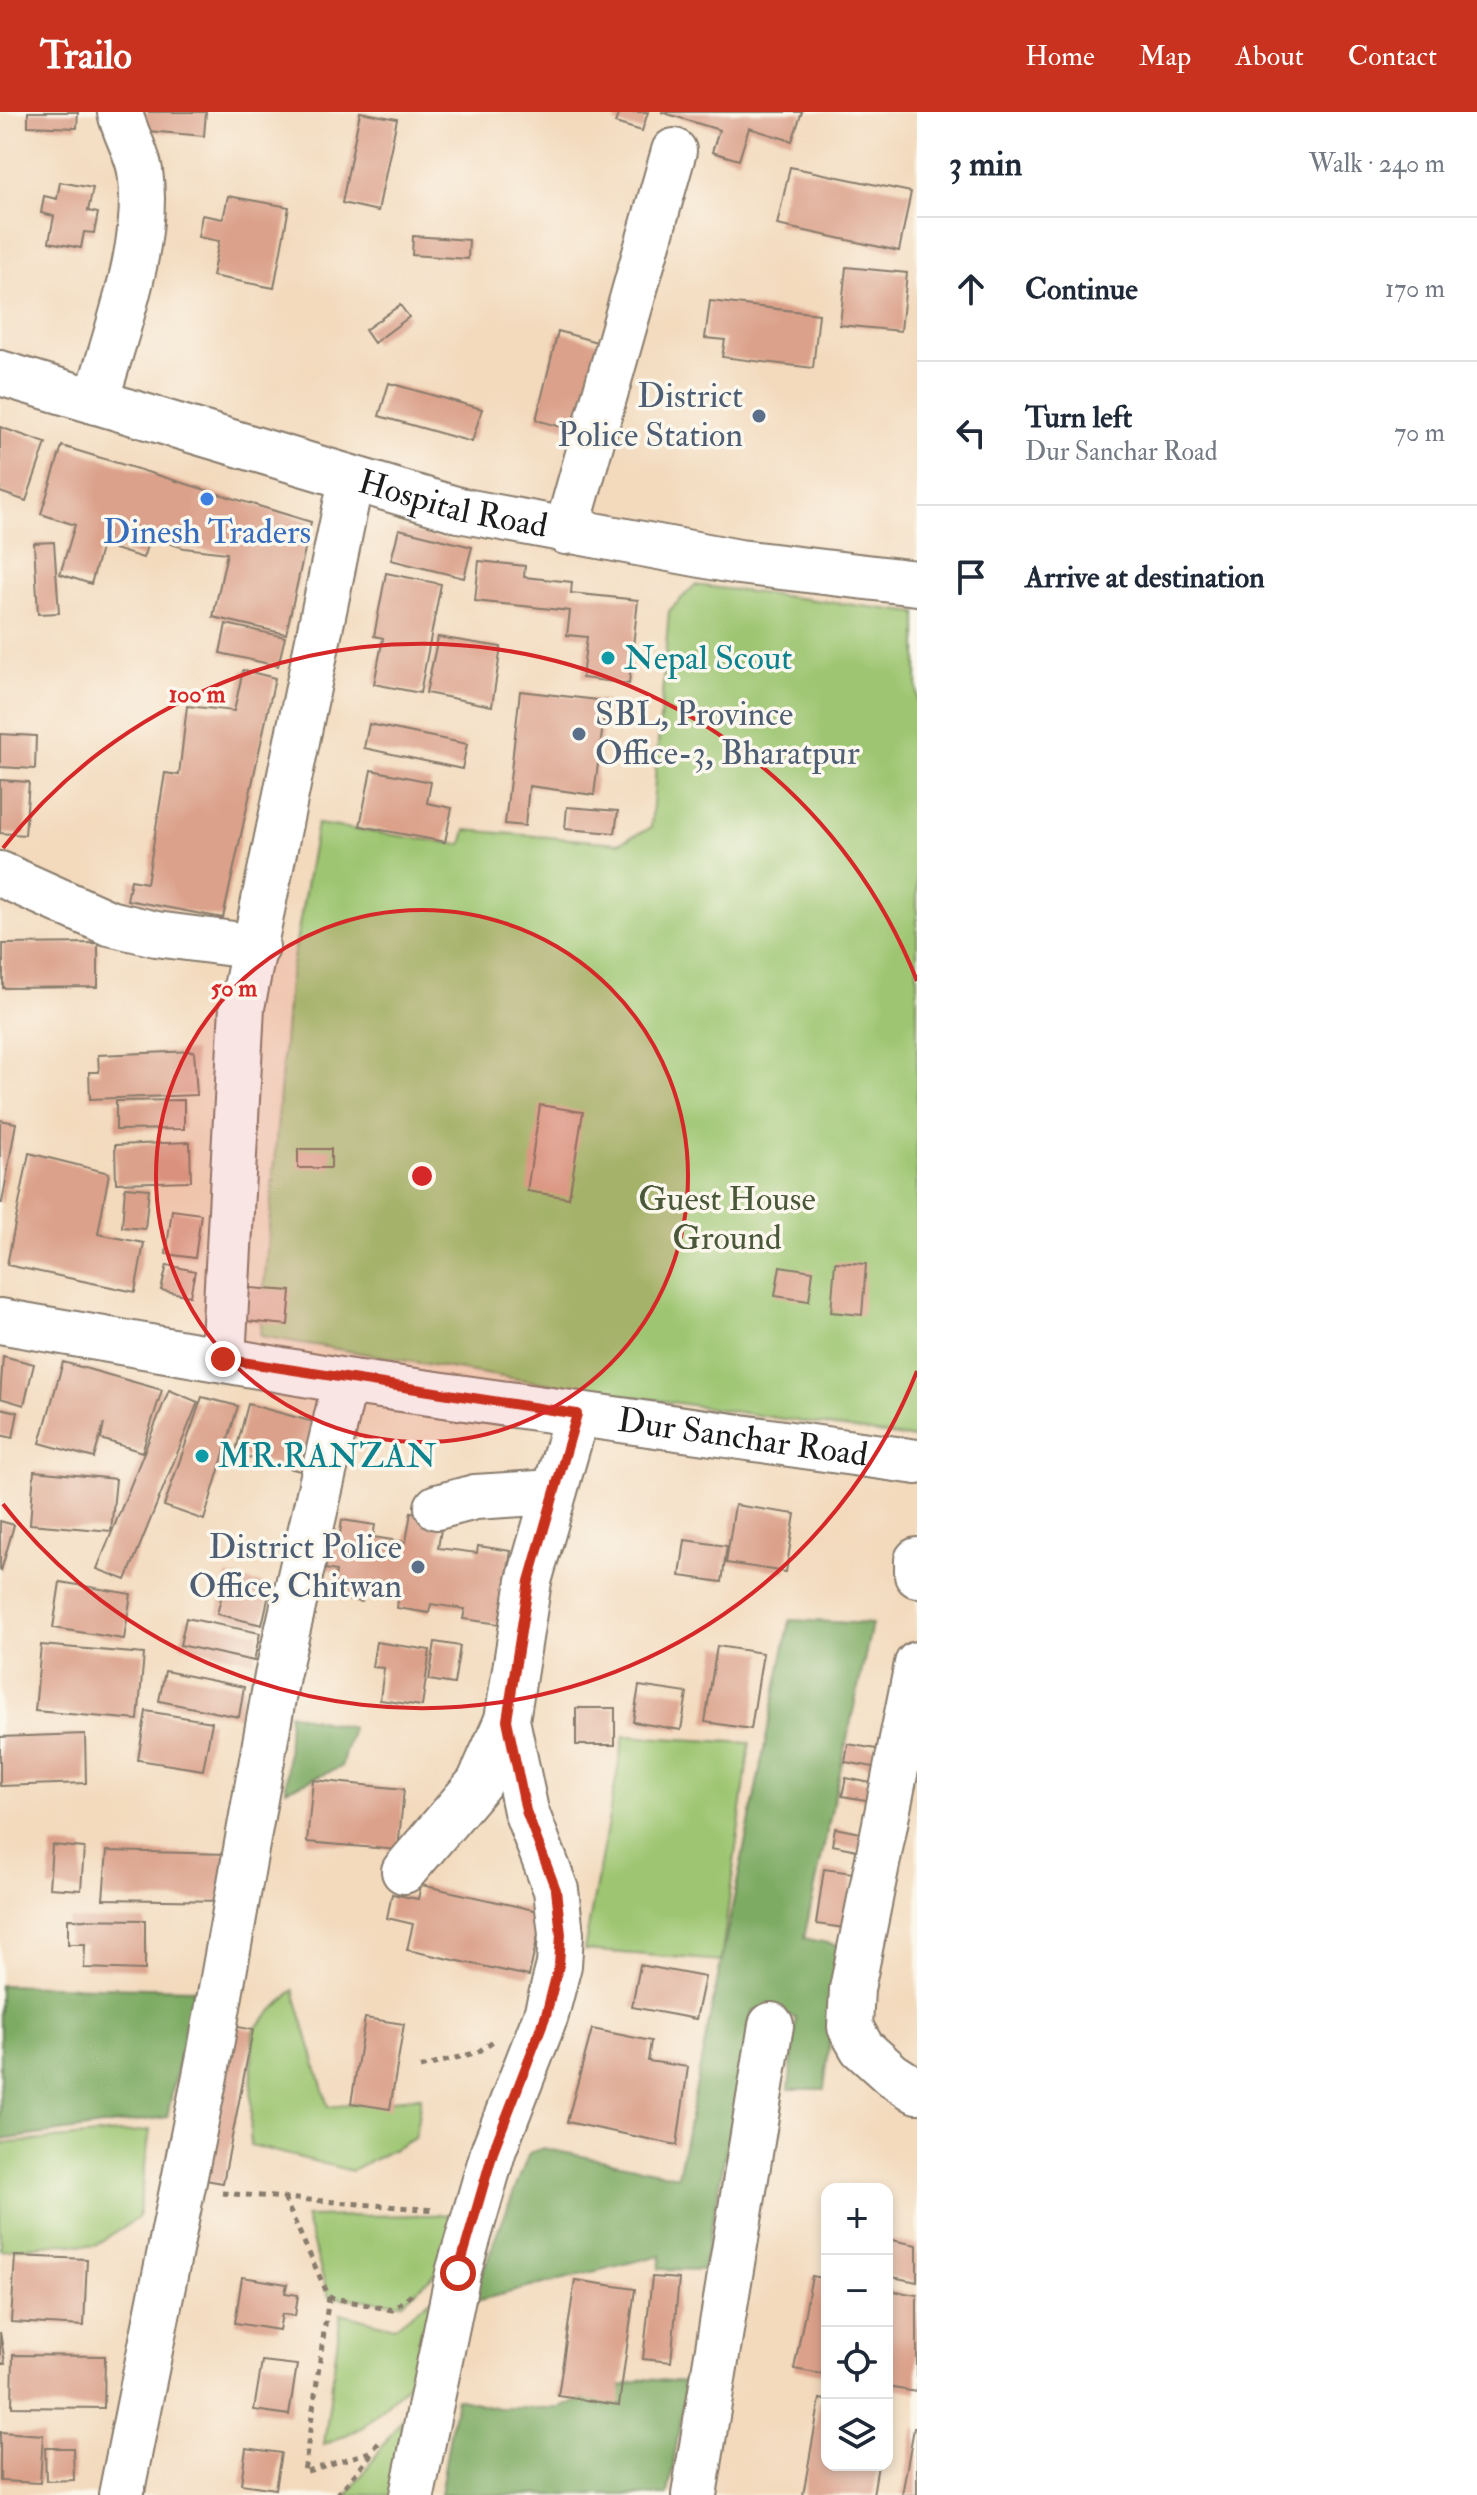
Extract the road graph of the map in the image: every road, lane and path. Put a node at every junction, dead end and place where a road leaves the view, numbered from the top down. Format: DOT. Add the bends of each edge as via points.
graph roads {
  1 [pos="120,112"];
  2 [pos="674,151"];
  3 [pos="0,373"];
  4 [pos="96,402"];
  5 [pos="351,480"];
  6 [pos="566,532"];
  7 [pos="917,583"];
  8 [pos="0,874"];
  9 [pos="257,947"];
  10 [pos="0,1321"];
  11 [pos="223,1359"];
  12 [pos="345,1381"];
  13 [pos="577,1414"];
  14 [pos="917,1462"];
  15 [pos="553,1492"];
  16 [pos="437,1507"];
  17 [pos="917,1560"];
  18 [pos="917,1575"];
  19 [pos="917,1664"];
  20 [pos="507,1720"];
  21 [pos="404,1871"];
  22 [pos="771,2025"];
  23 [pos="502,2034"];
  24 [pos="420,2068"];
  25 [pos="917,2091"];
  26 [pos="181,2191"];
  27 [pos="284,2197"];
  28 [pos="471,2230"];
  29 [pos="329,2297"];
  30 [pos="391,2430"];
  31 [pos="386,2438"];
  32 [pos="121,2495"];
  33 [pos="337,2495"];
  34 [pos="412,2495"];
  35 [pos="694,2495"];
  1 -- 4 [label="street" via="140,170 140,224"];
  2 -- 6 [label="street"];
  3 -- 4 [label="street, Hospital Road"];
  4 -- 5 [label="street, Hospital Road"];
  5 -- 6 [label="street, Hospital Road"];
  5 -- 9 [label="street"];
  6 -- 7 [label="street, Hospital Road" via="739,562"];
  8 -- 9 [label="street" via="109,923"];
  9 -- 11 [label="street" via="242,1007"];
  10 -- 11 [label="street, Dur Sanchar Road"];
  11 -- 12 [label="street, Dur Sanchar Road"];
  12 -- 13 [label="street, Dur Sanchar Road"];
  12 -- 26 [label="street" via="277,1676"];
  13 -- 14 [label="street, Dur Sanchar Road"];
  13 -- 15 [label="street"];
  15 -- 16 [label="street" via="475,1497"];
  15 -- 20 [label="street" via="529,1581"];
  17 -- 18 [label="street"];
  19 -- 25 [label="street" via="852,1989 850,2027 872,2059"];
  20 -- 21 [label="street" via="479,1783"];
  20 -- 28 [label="street" via="526,1811 556,1890 559,1965"];
  22 -- 35 [label="street"];
  23 -- 24 [label="path" via="478,2052"];
  26 -- 27 [label="path"];
  26 -- 32 [label="street"];
  27 -- 28 [label="path"];
  27 -- 29 [label="path"];
  28 -- 29 [label="path" via="392,2310"];
  28 -- 34 [label="street"];
  29 -- 30 [label="path" via="304,2472 370,2452"];
  31 -- 33 [label="path"];
}
